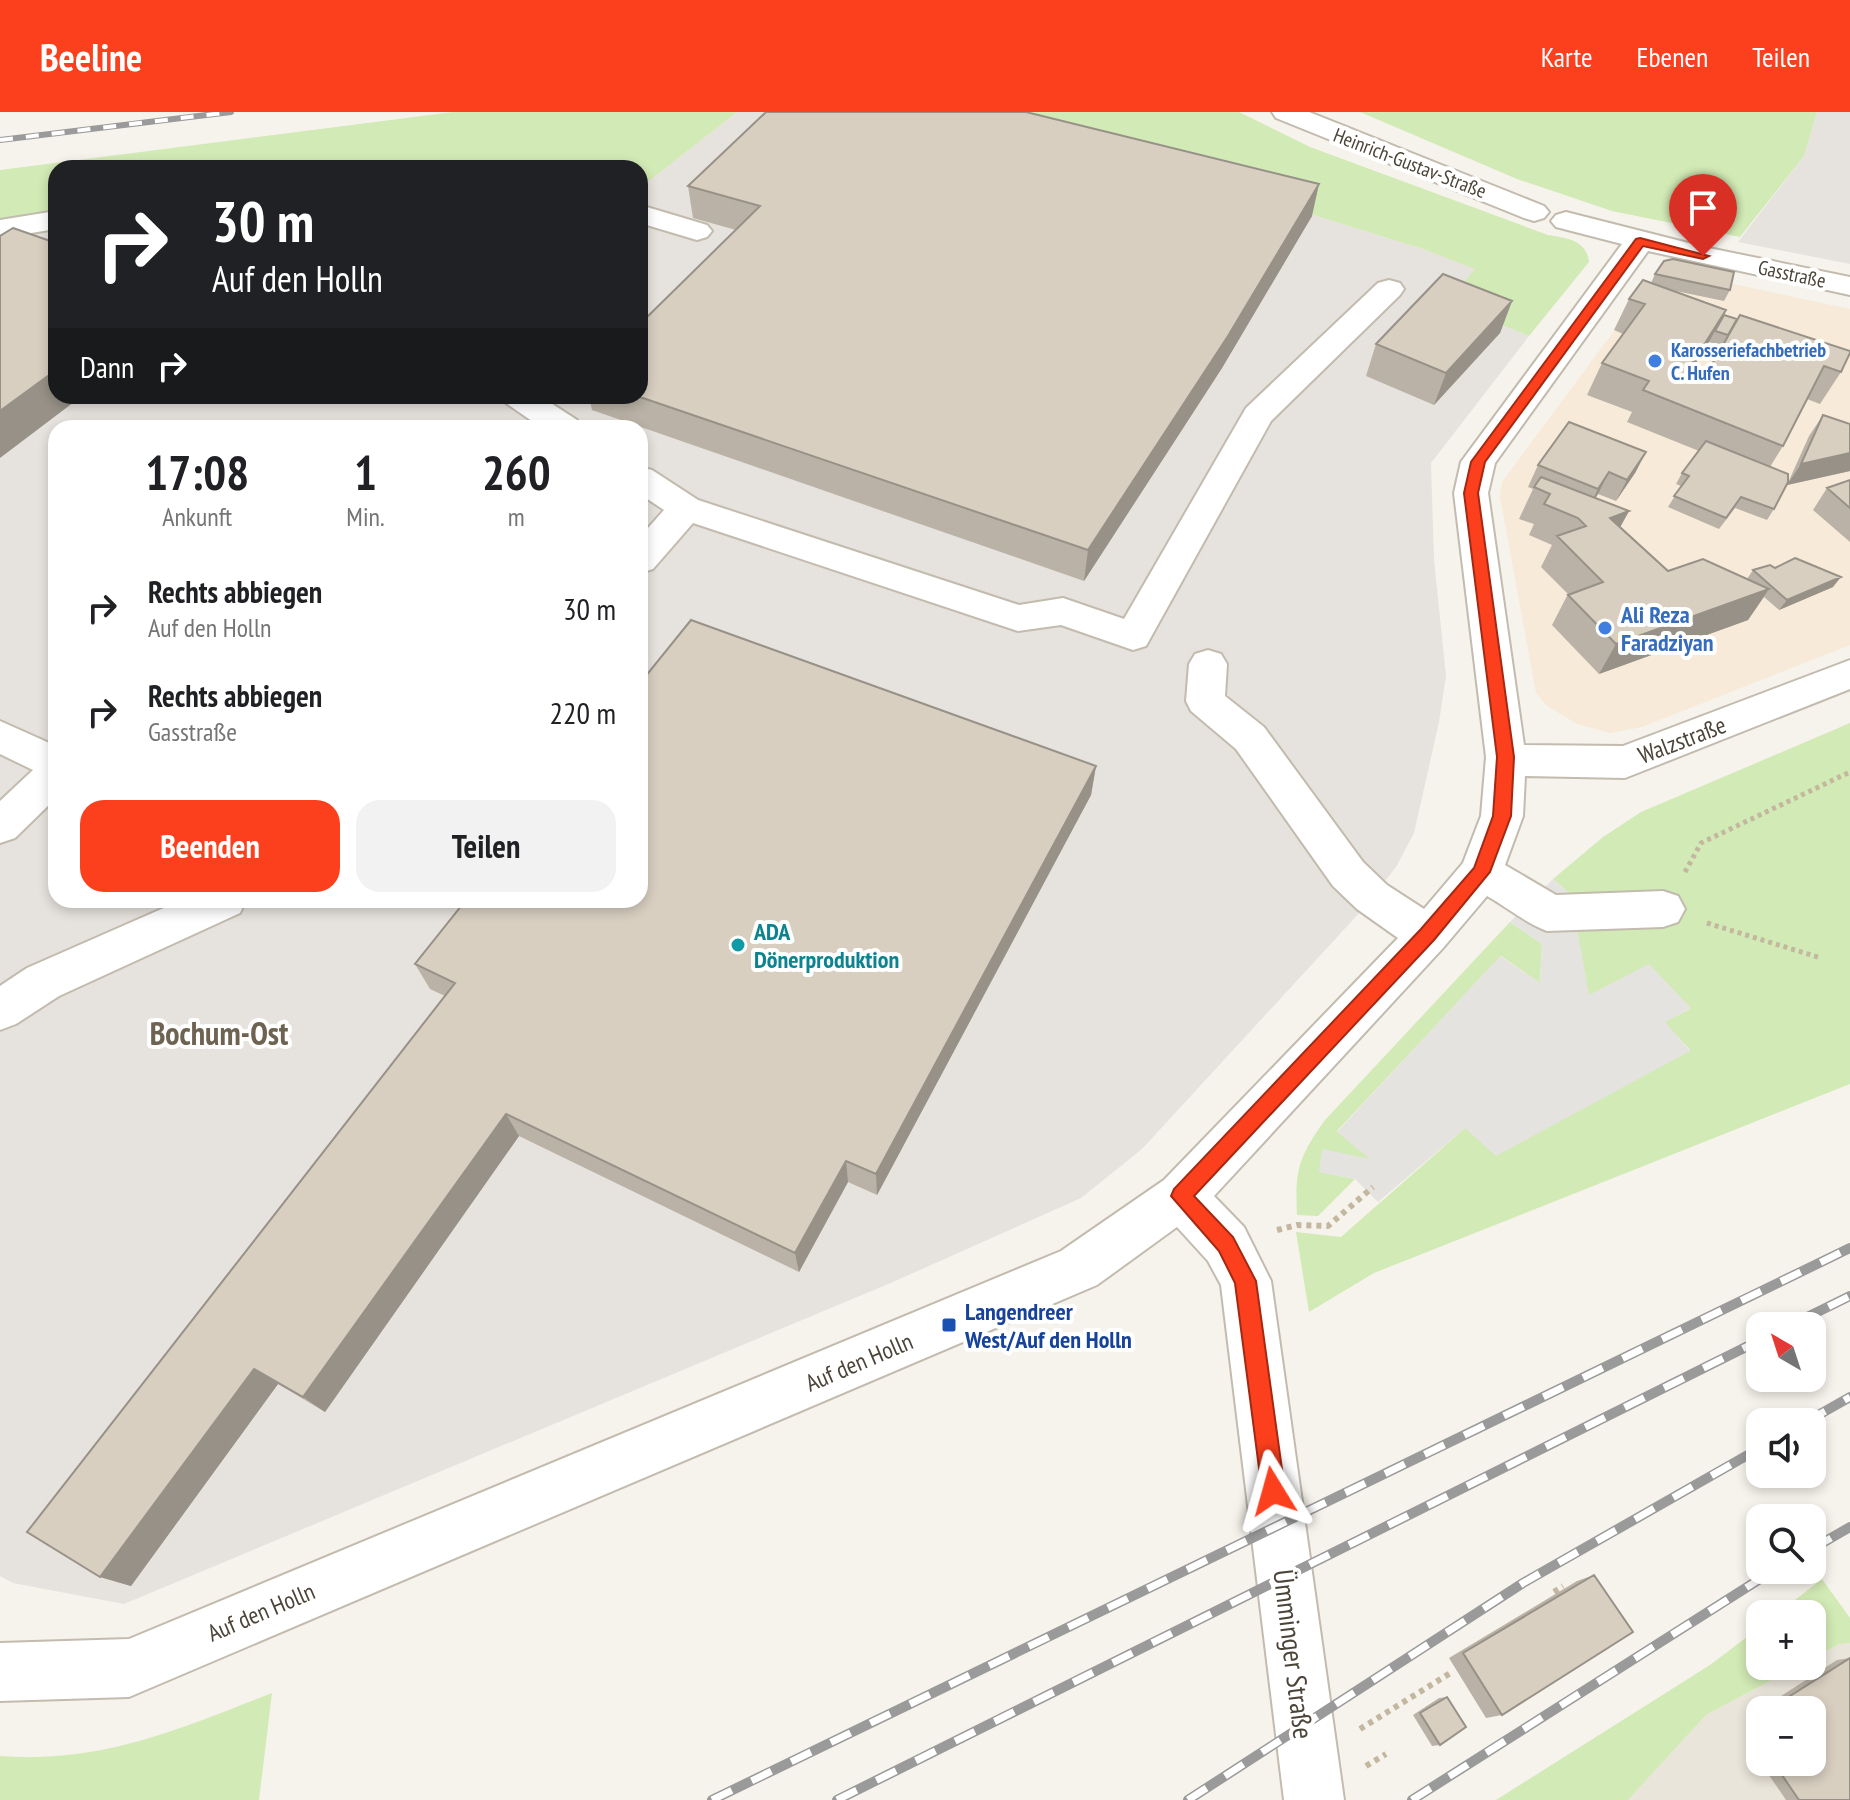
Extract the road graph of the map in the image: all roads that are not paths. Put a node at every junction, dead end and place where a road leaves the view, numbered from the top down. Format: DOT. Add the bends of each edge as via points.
graph roads {
  1 [pos="1286,112"];
  2 [pos="1534,212"];
  3 [pos="648,216"];
  4 [pos="48,221"];
  5 [pos="1566,221"];
  6 [pos="0,229"];
  7 [pos="697,231"];
  8 [pos="1640,241"];
  9 [pos="1850,286"];
  10 [pos="1389,289"];
  11 [pos="527,404"];
  12 [pos="544,420"];
  13 [pos="648,483"];
  14 [pos="686,508"];
  15 [pos="648,551"];
  16 [pos="1208,664"];
  17 [pos="1850,674"];
  18 [pos="0,736"];
  19 [pos="1506,757"];
  20 [pos="48,760"];
  21 [pos="48,781"];
  22 [pos="0,826"];
  23 [pos="1481,872"];
  24 [pos="207,908"];
  25 [pos="1663,909"];
  26 [pos="1428,935"];
  27 [pos="0,1010"];
  28 [pos="1181,1196"];
  29 [pos="0,1672"];
  30 [pos="1311,1780"];
  1 -- 2 [label="street, Heinrich-Gustav-Straße"];
  3 -- 7 [label="street"];
  4 -- 6 [label="street"];
  5 -- 8 [label="street"];
  8 -- 9 [label="street, Gasstraße"];
  8 -- 19 [label="street, Auf den Holln" via="1478,462 1471,493"];
  10 -- 14 [label="street" via="1258,415 1133,636 1063,611 1018,618"];
  11 -- 12 [label="street"];
  13 -- 14 [label="street"];
  14 -- 15 [label="street"];
  16 -- 26 [label="street" via="1205,701 1250,738 1348,874"];
  17 -- 19 [label="street, Walzstraße" via="1625,762"];
  18 -- 20 [label="street"];
  19 -- 23 [label="street, Auf den Holln" via="1502,816"];
  21 -- 22 [label="street"];
  23 -- 25 [label="street" via="1547,913"];
  23 -- 26 [label="street, Auf den Holln"];
  24 -- 27 [label="street" via="43,982"];
  26 -- 28 [label="street, Auf den Holln"];
  28 -- 29 [label="street, Auf den Holln" via="1079,1268 129,1668"];
  28 -- 30 [label="street, Ümminger Straße" via="1226,1244 1246,1281"];
}
